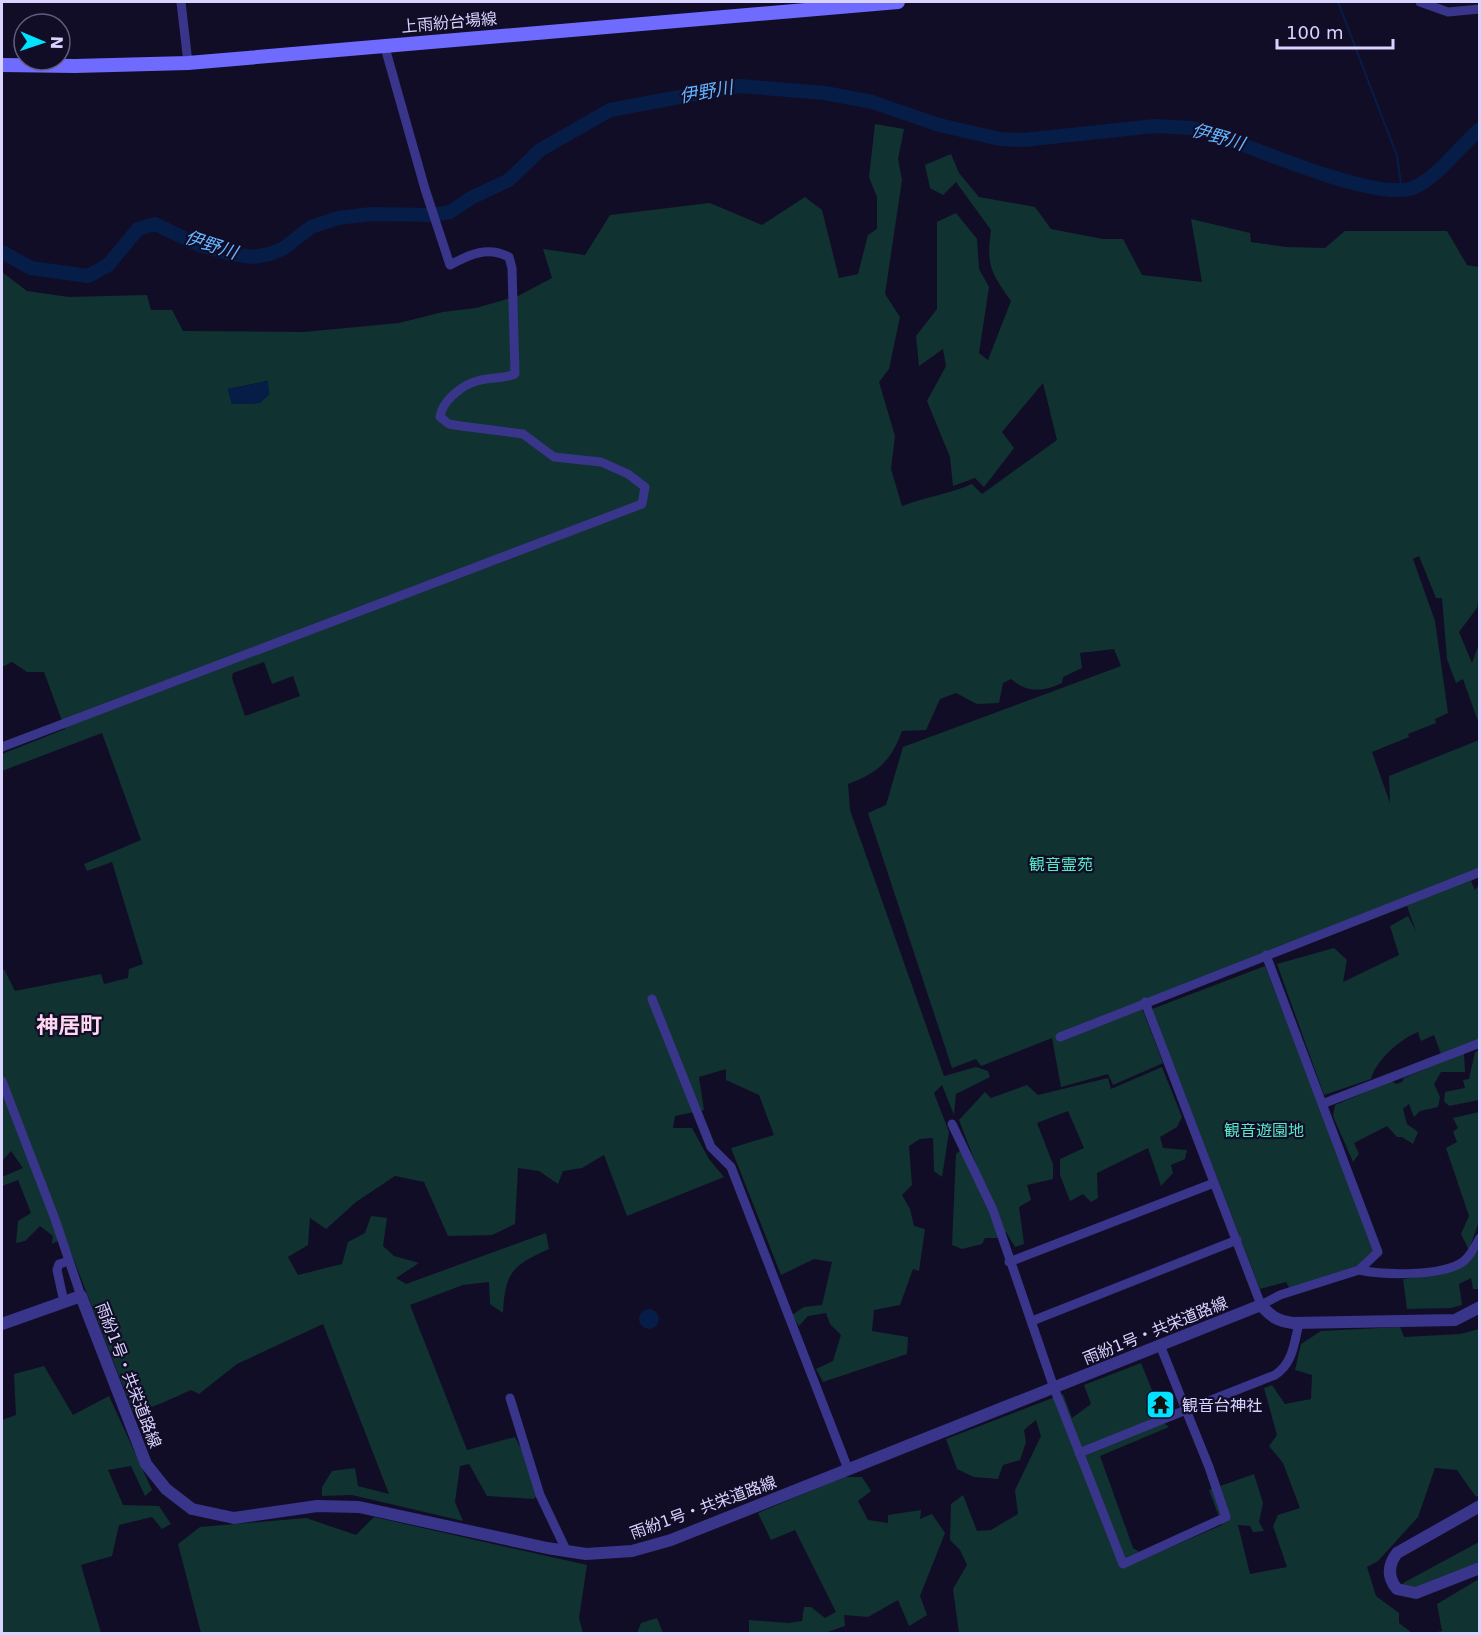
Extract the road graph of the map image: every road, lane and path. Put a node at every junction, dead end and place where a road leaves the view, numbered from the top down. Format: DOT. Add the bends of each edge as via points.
graph roads {
  1 [pos="181,2"];
  2 [pos="898,2"];
  3 [pos="1420,2"];
  4 [pos="1479,9"];
  5 [pos="384,44"];
  6 [pos="188,63"];
  7 [pos="2,64"];
  8 [pos="2,747"];
  9 [pos="1479,872"];
  10 [pos="1266,955"];
  11 [pos="652,999"];
  12 [pos="1145,1002"];
  13 [pos="1059,1037"];
  14 [pos="1479,1043"];
  15 [pos="2,1081"];
  16 [pos="1322,1104"];
  17 [pos="952,1124"];
  18 [pos="1215,1183"];
  19 [pos="1479,1238"];
  20 [pos="1237,1240"];
  21 [pos="69,1261"];
  22 [pos="1009,1262"];
  23 [pos="1359,1270"];
  24 [pos="81,1296"];
  25 [pos="64,1302"];
  26 [pos="1262,1305"];
  27 [pos="1479,1307"];
  28 [pos="1032,1321"];
  29 [pos="1299,1323"];
  30 [pos="2,1324"];
  31 [pos="1160,1345"];
  32 [pos="1054,1388"];
  33 [pos="510,1398"];
  34 [pos="1186,1410"];
  35 [pos="1079,1453"];
  36 [pos="848,1469"];
  37 [pos="1479,1506"];
  38 [pos="567,1552"];
  39 [pos="1479,1568"];
  1 -- 6 [label="street"];
  2 -- 5 [label="main road, 上雨紛台場線"];
  3 -- 4 [label="street" via="1448,12"];
  5 -- 6 [label="main road, 上雨紛台場線"];
  5 -- 8 [label="street" via="450,265 482,250 509,256 516,322 515,374 468,384 446,403 440,417 461,426 523,434 554,457 601,462 645,487 642,504"];
  6 -- 7 [label="main road, 上雨紛台場線"];
  9 -- 10 [label="street"];
  10 -- 12 [label="street"];
  10 -- 16 [label="street"];
  11 -- 36 [label="street" via="711,1148 731,1167"];
  12 -- 13 [label="street"];
  12 -- 18 [label="street"];
  14 -- 16 [label="street"];
  15 -- 21 [label="street"];
  16 -- 23 [label="street" via="1378,1252"];
  17 -- 22 [label="street" via="987,1194"];
  18 -- 20 [label="street"];
  18 -- 22 [label="street"];
  19 -- 23 [label="street" via="1462,1262 1445,1270 1380,1275"];
  20 -- 26 [label="street"];
  20 -- 28 [label="street"];
  21 -- 24 [label="street"];
  21 -- 25 [label="street" via="59,1264 57,1270"];
  22 -- 28 [label="street"];
  23 -- 26 [label="street" via="1280,1295"];
  24 -- 25 [label="street, 雨紛1号・共栄道路線"];
  24 -- 38 [label="street, 雨紛1号・共栄道路線" via="146,1464 166,1490 192,1509 234,1518 318,1506 360,1507"];
  25 -- 30 [label="street, 雨紛1号・共栄道路線"];
  26 -- 29 [label="street" via="1279,1321"];
  26 -- 31 [label="street, 雨紛1号・共栄道路線"];
  27 -- 29 [label="street" via="1455,1320"];
  28 -- 32 [label="street"];
  29 -- 34 [label="street" via="1290,1360 1275,1376"];
  31 -- 32 [label="street, 雨紛1号・共栄道路線"];
  31 -- 34 [label="street"];
  32 -- 35 [label="street"];
  32 -- 36 [label="street, 雨紛1号・共栄道路線"];
  33 -- 38 [label="street" via="540,1495"];
  34 -- 35 [label="street"];
  34 -- 35 [label="street" via="1226,1517 1123,1564"];
  36 -- 38 [label="street, 雨紛1号・共栄道路線" via="645,1548 602,1554"];
  37 -- 39 [label="street" via="1397,1553 1390,1574 1397,1589 1416,1593"];
}
